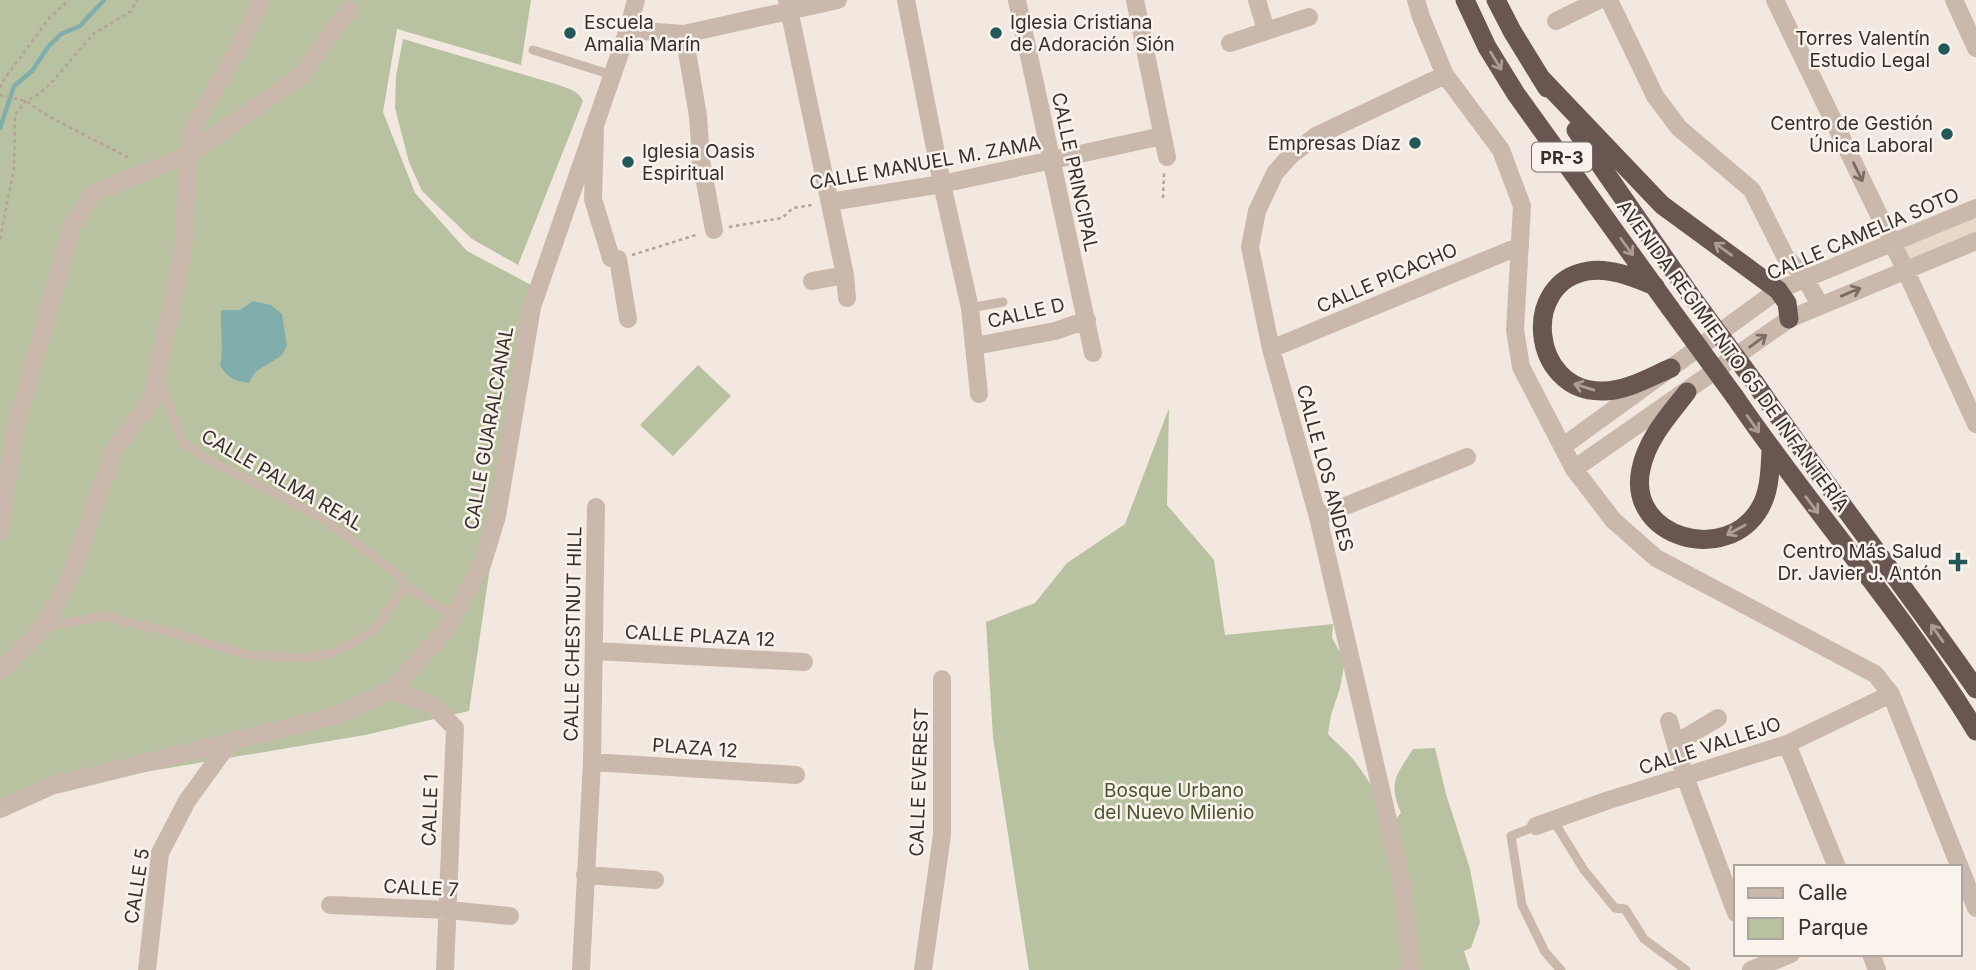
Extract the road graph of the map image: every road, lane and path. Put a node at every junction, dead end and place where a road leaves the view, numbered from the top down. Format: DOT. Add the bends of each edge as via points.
graph roads {
  1 [pos="69,0"];
  2 [pos="137,0"];
  3 [pos="260,0"];
  4 [pos="636,0"];
  5 [pos="838,0"];
  6 [pos="906,0"];
  7 [pos="1017,0"];
  8 [pos="1135,0"];
  9 [pos="1257,0"];
  10 [pos="1416,0"];
  11 [pos="1465,0"];
  12 [pos="1496,0"];
  13 [pos="1599,0"];
  14 [pos="1608,0"];
  15 [pos="1774,0"];
  16 [pos="1954,0"];
  17 [pos="788,5"];
  18 [pos="349,10"];
  19 [pos="1309,17"];
  20 [pos="1556,21"];
  21 [pos="628,30"];
  22 [pos="1266,30"];
  23 [pos="684,34"];
  24 [pos="1230,43"];
  25 [pos="1976,48"];
  26 [pos="533,50"];
  27 [pos="612,75"];
  28 [pos="1446,75"];
  29 [pos="1540,77"];
  30 [pos="0,88"];
  31 [pos="0,95"];
  32 [pos="26,100"];
  33 [pos="595,125"];
  34 [pos="1163,136"];
  35 [pos="188,155"];
  36 [pos="1167,158"];
  37 [pos="1051,161"];
  38 [pos="147,171"];
  39 [pos="942,184"];
  40 [pos="1163,198"];
  41 [pos="830,202"];
  42 [pos="1976,208"];
  43 [pos="714,230"];
  44 [pos="0,239"];
  45 [pos="1976,241"];
  46 [pos="1892,243"];
  47 [pos="1520,246"];
  48 [pos="618,259"];
  49 [pos="1905,268"];
  50 [pos="845,275"];
  51 [pos="1805,278"];
  52 [pos="812,281"];
  53 [pos="1655,286"];
  54 [pos="1778,290"];
  55 [pos="847,298"];
  56 [pos="1003,302"];
  57 [pos="1820,305"];
  58 [pos="970,308"];
  59 [pos="628,319"];
  60 [pos="1788,319"];
  61 [pos="1087,320"];
  62 [pos="975,346"];
  63 [pos="1271,349"];
  64 [pos="1093,353"];
  65 [pos="1671,368"];
  66 [pos="157,375"];
  67 [pos="1687,392"];
  68 [pos="979,394"];
  69 [pos="1976,424"];
  70 [pos="1562,447"];
  71 [pos="1771,451"];
  72 [pos="1467,457"];
  73 [pos="1574,469"];
  74 [pos="596,507"];
  75 [pos="1318,517"];
  76 [pos="0,531"];
  77 [pos="405,586"];
  78 [pos="454,615"];
  79 [pos="43,628"];
  80 [pos="594,652"];
  81 [pos="804,663"];
  82 [pos="0,671"];
  83 [pos="942,679"];
  84 [pos="1976,689"];
  85 [pos="391,690"];
  86 [pos="1891,694"];
  87 [pos="1718,718"];
  88 [pos="1669,721"];
  89 [pos="1976,731"];
  90 [pos="229,743"];
  91 [pos="1676,743"];
  92 [pos="1787,744"];
  93 [pos="592,762"];
  94 [pos="796,775"];
  95 [pos="1685,777"];
  96 [pos="0,809"];
  97 [pos="1544,823"];
  98 [pos="1836,865"];
  99 [pos="1959,865"];
  100 [pos="585,875"];
  101 [pos="655,880"];
  102 [pos="1968,888"];
  103 [pos="330,905"];
  104 [pos="1734,908"];
  105 [pos="1976,908"];
  106 [pos="448,910"];
  107 [pos="510,916"];
  108 [pos="1784,956"];
  109 [pos="1754,965"];
  110 [pos="147,970"];
  111 [pos="445,970"];
  112 [pos="581,970"];
  113 [pos="923,970"];
  114 [pos="1408,970"];
  115 [pos="1560,970"];
  116 [pos="1686,970"];
  1 -- 30 [label="path" via="50,18"];
  2 -- 32 [label="path" via="131,11 93,34 39,94"];
  3 -- 35 [label="street" via="194,125"];
  4 -- 21 [label="street, CALLE GUARALCANAL"];
  5 -- 17 [label="street"];
  6 -- 39 [label="street"];
  7 -- 37 [label="street, CALLE PRINCIPAL"];
  8 -- 34 [label="street"];
  9 -- 22 [label="street"];
  10 -- 28 [label="street"];
  11 -- 53 [label="highway, AVENIDA REGIMIENTO 65 DE INFANTERÍA / PR-3, one-way" via="1516,94"];
  12 -- 29 [label="highway, AVENIDA REGIMIENTO 65 DE INFANTERÍA / PR-3"];
  13 -- 20 [label="street"];
  14 -- 51 [label="street" via="1655,96 1679,128 1752,190 1785,256"];
  15 -- 46 [label="street, one-way"];
  16 -- 25 [label="street"];
  17 -- 23 [label="street"];
  17 -- 41 [label="street"];
  18 -- 35 [label="street" via="300,76"];
  19 -- 22 [label="street"];
  21 -- 23 [label="street"];
  21 -- 27 [label="street, CALLE GUARALCANAL"];
  22 -- 24 [label="street"];
  23 -- 43 [label="street"];
  26 -- 27 [label="lane"];
  27 -- 33 [label="street, CALLE GUARALCANAL"];
  28 -- 47 [label="street" via="1501,149 1522,206"];
  28 -- 63 [label="street, CALLE LOS ANDES" via="1316,136 1275,173 1257,211 1250,247"];
  54 -- 29 [label="highway, one-way" via="1662,205"];
  84 -- 29 [label="highway, AVENIDA REGIMIENTO 65 DE INFANTERÍA / PR-3, one-way, bridge" via="1689,293"];
  31 -- 32 [label="path"];
  32 -- 38 [label="path"];
  32 -- 44 [label="path" via="15,115 14,169"];
  33 -- 48 [label="street" via="593,199 611,258"];
  33 -- 78 [label="street, CALLE GUARALCANAL" via="532,307 497,516 482,565"];
  34 -- 36 [label="street"];
  34 -- 37 [label="street, CALLE MANUEL M. ZAMA"];
  35 -- 38 [label="street"];
  35 -- 66 [label="street" via="183,251"];
  36 -- 40 [label="path"];
  37 -- 39 [label="street, CALLE MANUEL M. ZAMA"];
  37 -- 61 [label="street, CALLE PRINCIPAL"];
  38 -- 76 [label="street" via="93,193 72,225 13,438"];
  39 -- 41 [label="street, CALLE MANUEL M. ZAMA"];
  39 -- 58 [label="street"];
  41 -- 43 [label="path, CALLE MANUEL M. ZAMA" via="793,208 782,218"];
  41 -- 50 [label="street"];
  42 -- 46 [label="street, CALLE CAMELIA SOTO"];
  43 -- 48 [label="path, CALLE MANUEL M. ZAMA"];
  45 -- 49 [label="street"];
  46 -- 49 [label="street"];
  46 -- 51 [label="street, CALLE CAMELIA SOTO"];
  47 -- 63 [label="street, CALLE PICACHO"];
  47 -- 70 [label="street" via="1514,330 1521,367"];
  48 -- 59 [label="street"];
  57 -- 49 [label="street, one-way"];
  49 -- 69 [label="street"];
  50 -- 52 [label="street"];
  50 -- 55 [label="street"];
  51 -- 54 [label="street, CALLE CAMELIA SOTO"];
  51 -- 57 [label="street"];
  65 -- 53 [label="highway, one-way" via="1614,390 1579,388 1559,374 1541,335 1542,316 1550,299 1575,274 1610,272"];
  53 -- 71 [label="highway, AVENIDA REGIMIENTO 65 DE INFANTERÍA / PR-3, one-way, bridge"];
  54 -- 60 [label="highway" via="1787,303"];
  54 -- 65 [label="street, CALLE CAMELIA SOTO"];
  56 -- 58 [label="lane"];
  57 -- 60 [label="street"];
  58 -- 62 [label="street"];
  67 -- 60 [label="street, one-way"];
  61 -- 62 [label="street, CALLE D"];
  61 -- 64 [label="street, CALLE PRINCIPAL"];
  62 -- 68 [label="street"];
  63 -- 75 [label="street, CALLE LOS ANDES"];
  65 -- 70 [label="street, CALLE CAMELIA SOTO"];
  66 -- 77 [label="lane, CALLE PALMA REAL" via="183,442 345,534 399,576"];
  66 -- 79 [label="street" via="152,399 115,448 69,580"];
  71 -- 67 [label="highway, one-way" via="1762,506 1745,526 1705,540 1664,528 1646,504 1639,480 1650,444"];
  67 -- 73 [label="street"];
  70 -- 73 [label="street"];
  71 -- 89 [label="highway, AVENIDA REGIMIENTO 65 DE INFANTERÍA / PR-3, one-way" via="1893,611"];
  72 -- 75 [label="street"];
  73 -- 86 [label="street" via="1613,520 1656,558 1853,660 1875,674"];
  74 -- 80 [label="street, CALLE CHESTNUT HILL"];
  75 -- 114 [label="street, CALLE LOS ANDES" via="1399,872 1412,966"];
  77 -- 78 [label="lane, CALLE PALMA REAL"];
  77 -- 79 [label="lane" via="378,626 329,654 305,658 248,655 103,616"];
  78 -- 85 [label="street, CALLE GUARALCANAL"];
  79 -- 82 [label="street"];
  80 -- 81 [label="street, CALLE PLAZA 12"];
  80 -- 93 [label="street, CALLE CHESTNUT HILL"];
  83 -- 113 [label="street, CALLE EVEREST" via="942,835"];
  85 -- 90 [label="street, CALLE GUARALCANAL" via="338,715"];
  85 -- 106 [label="street, CALLE 1" via="433,705 454,728"];
  86 -- 92 [label="street, CALLE VALLEJO"];
  86 -- 99 [label="street"];
  87 -- 91 [label="street"];
  88 -- 91 [label="street"];
  90 -- 96 [label="street, CALLE GUARALCANAL" via="51,786"];
  90 -- 110 [label="street, CALLE 5" via="187,801 160,853"];
  91 -- 95 [label="street"];
  92 -- 95 [label="street, CALLE VALLEJO"];
  92 -- 98 [label="street"];
  93 -- 94 [label="street, PLAZA 12"];
  93 -- 100 [label="street, CALLE CHESTNUT HILL"];
  95 -- 97 [label="street, CALLE VALLEJO"];
  95 -- 104 [label="street"];
  97 -- 115 [label="lane" via="1511,836 1522,905 1545,952"];
  97 -- 116 [label="lane" via="1615,908 1625,909 1644,939"];
  100 -- 101 [label="street"];
  100 -- 112 [label="street, CALLE CHESTNUT HILL"];
  102 -- 105 [label="street"];
  103 -- 106 [label="street, CALLE 7"];
  106 -- 107 [label="street, CALLE 7"];
  106 -- 111 [label="street, CALLE 1"];
  108 -- 109 [label="street"];
}
